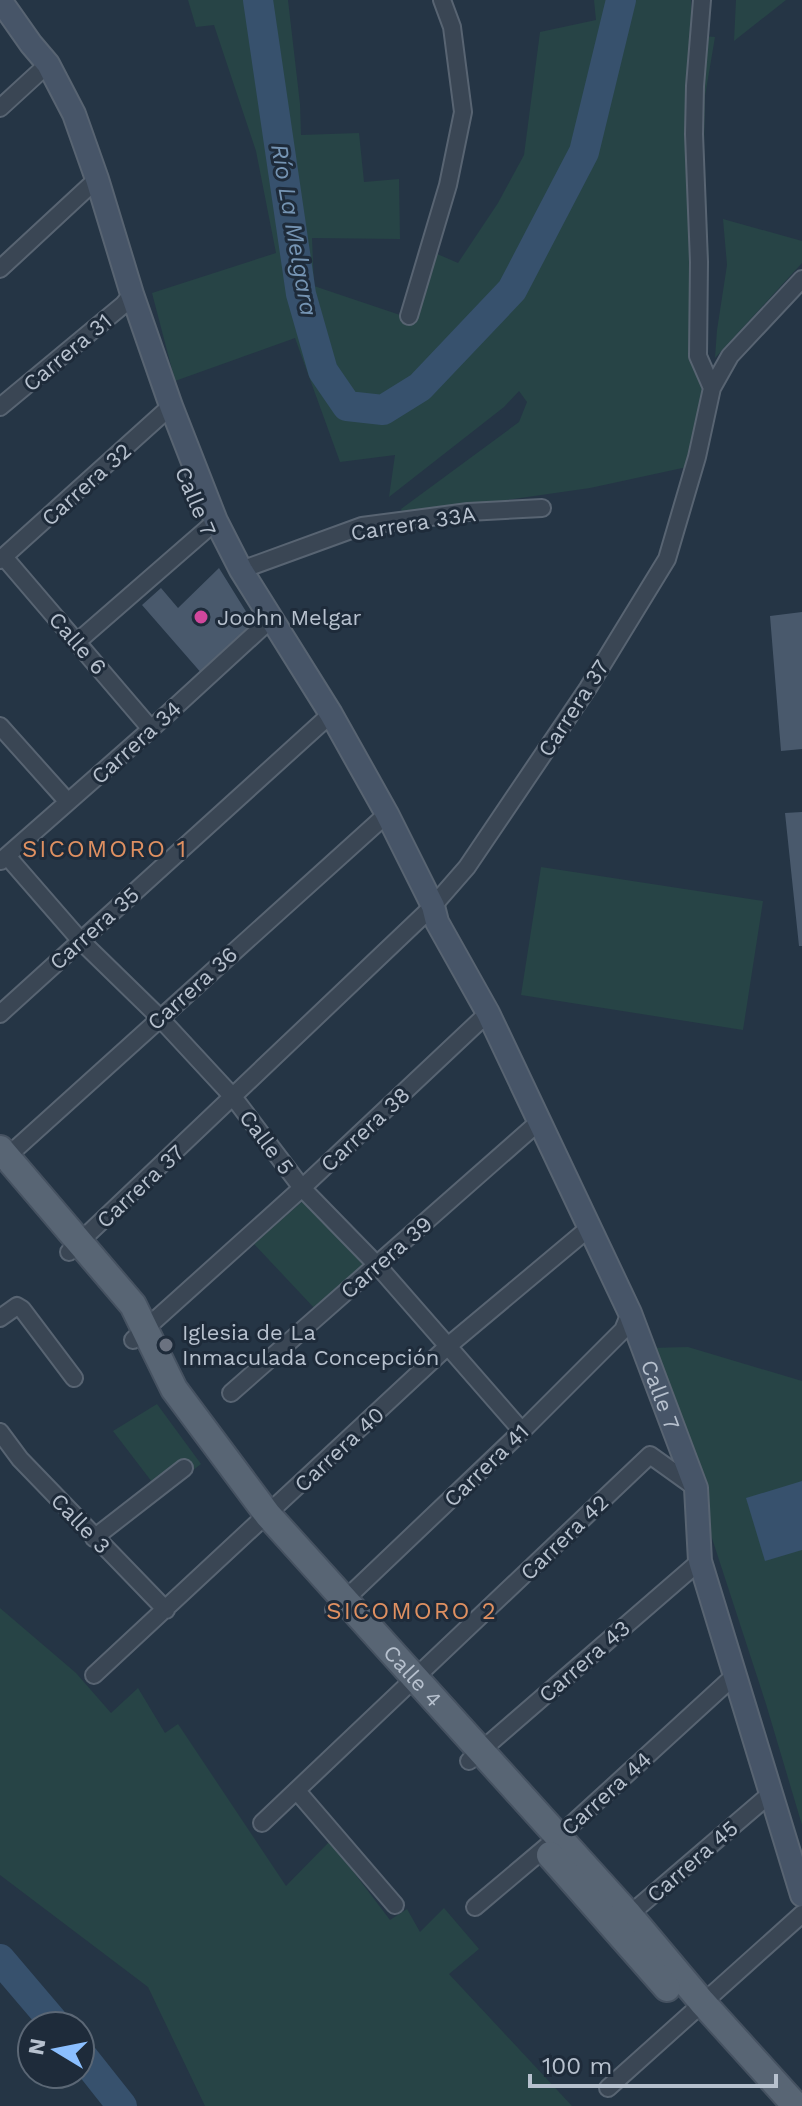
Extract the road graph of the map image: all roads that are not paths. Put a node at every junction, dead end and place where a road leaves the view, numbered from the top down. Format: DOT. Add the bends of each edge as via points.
graph roads {
  1 [pos="0,0"];
  2 [pos="442,0"];
  3 [pos="702,0"];
  4 [pos="44,67"];
  5 [pos="0,108"];
  6 [pos="94,183"];
  7 [pos="0,269"];
  8 [pos="802,279"];
  9 [pos="127,300"];
  10 [pos="409,316"];
  11 [pos="712,388"];
  12 [pos="0,407"];
  13 [pos="166,411"];
  14 [pos="542,508"];
  15 [pos="211,525"];
  16 [pos="2,559"];
  17 [pos="241,570"];
  18 [pos="266,623"];
  19 [pos="77,642"];
  20 [pos="326,718"];
  21 [pos="0,726"];
  22 [pos="151,729"];
  23 [pos="68,802"];
  24 [pos="383,818"];
  25 [pos="4,859"];
  26 [pos="432,914"];
  27 [pos="80,940"];
  28 [pos="488,1013"];
  29 [pos="0,1014"];
  30 [pos="159,1017"];
  31 [pos="234,1098"];
  32 [pos="541,1120"];
  33 [pos="2,1161"];
  34 [pos="302,1188"];
  35 [pos="589,1228"];
  36 [pos="75,1247"];
  37 [pos="377,1265"];
  38 [pos="630,1313"];
  39 [pos="1,1315"];
  40 [pos="139,1335"];
  41 [pos="448,1346"];
  42 [pos="74,1378"];
  43 [pos="231,1393"];
  44 [pos="522,1431"];
  45 [pos="0,1432"];
  46 [pos="184,1468"];
  47 [pos="696,1488"];
  48 [pos="263,1520"];
  49 [pos="94,1538"];
  50 [pos="700,1561"];
  51 [pos="339,1604"];
  52 [pos="166,1610"];
  53 [pos="94,1675"];
  54 [pos="734,1676"];
  55 [pos="411,1684"];
  56 [pos="475,1756"];
  57 [pos="297,1791"];
  58 [pos="769,1795"];
  59 [pos="262,1823"];
  60 [pos="551,1843"];
  61 [pos="802,1895"];
  62 [pos="395,1905"];
  63 [pos="475,1907"];
  64 [pos="802,1914"];
  65 [pos="622,1921"];
  66 [pos="696,2008"];
  67 [pos="608,2088"];
  68 [pos="774,2106"];
  69 [pos="796,2106"];
  1 -- 4 [label="street, Calle 7"];
  2 -- 10 [label="street" via="452,27 463,112 448,185"];
  3 -- 11 [label="street" via="694,134 698,356"];
  4 -- 5 [label="street"];
  4 -- 6 [label="street, Calle 7" via="74,114"];
  6 -- 7 [label="street"];
  6 -- 9 [label="street, Calle 7"];
  8 -- 11 [label="street" via="730,356"];
  9 -- 12 [label="street, Carrera 31"];
  9 -- 13 [label="street, Calle 7"];
  11 -- 26 [label="street, Carrera 37" via="667,559 588,688"];
  13 -- 15 [label="street, Calle 7"];
  13 -- 16 [label="street, Carrera 32"];
  14 -- 17 [label="street, Carrera 33A" via="362,526"];
  15 -- 17 [label="street, Calle 7"];
  15 -- 18 [label="street, Calle 7" via="230,576"];
  15 -- 19 [label="street"];
  16 -- 19 [label="street, Calle 6"];
  17 -- 18 [label="street, Calle 7"];
  18 -- 20 [label="street, Calle 7"];
  18 -- 22 [label="street, Carrera 34"];
  19 -- 22 [label="street, Calle 6"];
  20 -- 24 [label="street, Calle 7"];
  20 -- 27 [label="street, Carrera 35"];
  21 -- 23 [label="street"];
  22 -- 23 [label="street, Carrera 34"];
  23 -- 25 [label="street, Carrera 34"];
  24 -- 26 [label="street, Calle 7"];
  24 -- 30 [label="street, Carrera 36"];
  25 -- 27 [label="street, Calle 5"];
  26 -- 28 [label="street, Calle 7"];
  26 -- 31 [label="street, Carrera 37"];
  27 -- 29 [label="street, Carrera 35"];
  27 -- 30 [label="street, Calle 5"];
  28 -- 32 [label="street, Calle 7"];
  28 -- 34 [label="street, Carrera 38"];
  30 -- 31 [label="street, Calle 5"];
  30 -- 33 [label="street, Carrera 36"];
  31 -- 34 [label="street, Calle 5"];
  31 -- 36 [label="street, Carrera 37"];
  32 -- 35 [label="street, Calle 7"];
  32 -- 37 [label="street, Carrera 39"];
  33 -- 36 [label="main road, Calle 4"];
  34 -- 37 [label="street, Calle 5"];
  34 -- 40 [label="street, Carrera 38"];
  35 -- 38 [label="street, Calle 7"];
  35 -- 41 [label="street, Carrera 40"];
  36 -- 40 [label="main road, Calle 4" via="133,1305"];
  37 -- 41 [label="street, Calle 5"];
  37 -- 43 [label="street, Carrera 39"];
  38 -- 44 [label="street, Carrera 41" via="623,1330"];
  38 -- 47 [label="street, Calle 7"];
  39 -- 42 [label="street" via="17,1306 22,1309"];
  40 -- 48 [label="main road, Calle 4"];
  41 -- 44 [label="street, Calle 5"];
  41 -- 48 [label="street, Carrera 40"];
  44 -- 51 [label="street, Carrera 41"];
  45 -- 49 [label="street, Calle 3"];
  46 -- 49 [label="street"];
  47 -- 50 [label="street, Calle 7"];
  47 -- 55 [label="street, Carrera 42" via="650,1455"];
  48 -- 51 [label="main road, Calle 4"];
  48 -- 52 [label="street, Carrera 40"];
  49 -- 52 [label="street, Calle 3"];
  50 -- 54 [label="street, Calle 7"];
  50 -- 56 [label="street, Carrera 43"];
  51 -- 55 [label="main road, Calle 4"];
  52 -- 53 [label="street, Carrera 40"];
  54 -- 58 [label="street, Calle 7"];
  54 -- 60 [label="street, Carrera 44"];
  55 -- 56 [label="main road, Calle 4"];
  55 -- 57 [label="street, Carrera 42"];
  56 -- 60 [label="main road, Calle 4"];
  57 -- 59 [label="street, Carrera 42"];
  57 -- 62 [label="street"];
  58 -- 61 [label="street, Calle 7"];
  58 -- 65 [label="street, Carrera 45"];
  60 -- 63 [label="street, Carrera 44"];
  60 -- 65 [label="main road, Calle 4"];
  64 -- 66 [label="street"];
  65 -- 66 [label="main road, Calle 4"];
  66 -- 67 [label="street"];
  66 -- 68 [label="main road, Calle 4"];
  66 -- 69 [label="main road, Calle 4"];
}
